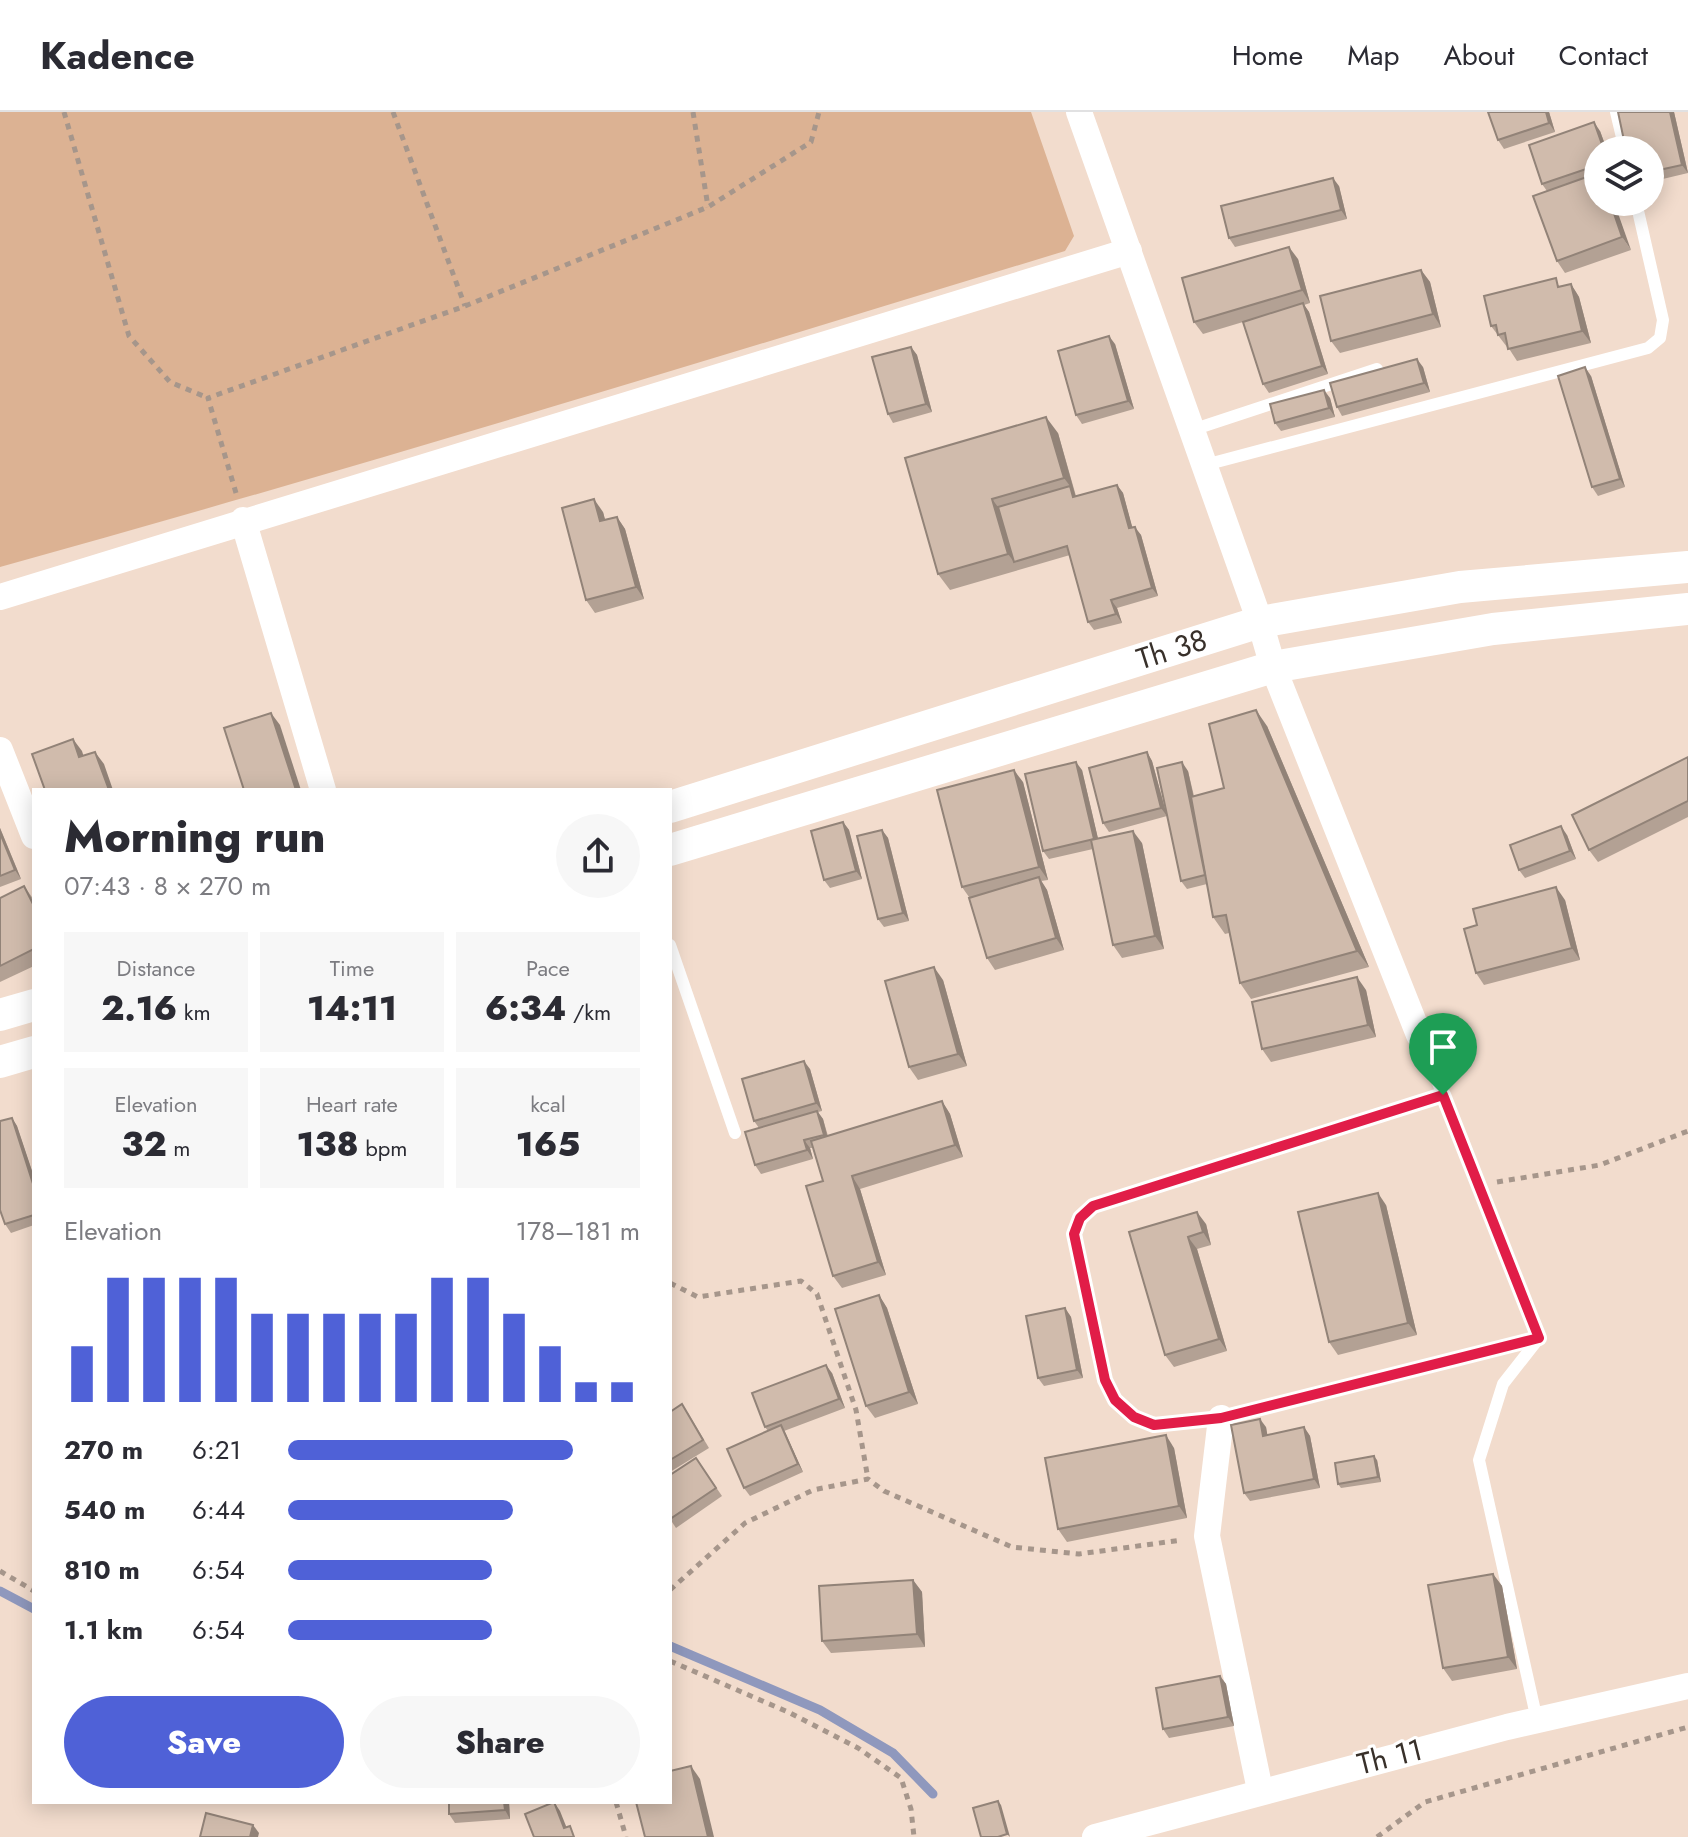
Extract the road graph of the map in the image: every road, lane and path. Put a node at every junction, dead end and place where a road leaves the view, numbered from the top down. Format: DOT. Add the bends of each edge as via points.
graph roads {
  1 [pos="64,112"];
  2 [pos="393,112"];
  3 [pos="693,112"];
  4 [pos="819,112"];
  5 [pos="1079,112"];
  6 [pos="1616,112"];
  7 [pos="1622,136"];
  8 [pos="708,207"];
  9 [pos="1639,216"];
  10 [pos="1129,251"];
  11 [pos="465,306"];
  12 [pos="1377,369"];
  13 [pos="208,398"];
  14 [pos="1192,430"];
  15 [pos="1205,465"];
  16 [pos="243,520"];
  17 [pos="1688,567"];
  18 [pos="0,597"];
  19 [pos="1688,609"];
  20 [pos="1260,622"];
  21 [pos="1273,667"];
  22 [pos="0,750"];
  23 [pos="322,788"];
  24 [pos="672,806"];
  25 [pos="32,831"];
  26 [pos="672,849"];
  27 [pos="672,951"];
  28 [pos="32,1006"];
  29 [pos="0,1015"];
  30 [pos="1419,1035"];
  31 [pos="32,1053"];
  32 [pos="0,1062"];
  33 [pos="1443,1095"];
  34 [pos="1688,1131"];
  35 [pos="735,1133"];
  36 [pos="1478,1184"];
  37 [pos="672,1284"];
  38 [pos="1539,1338"];
  39 [pos="1221,1418"];
  40 [pos="868,1479"];
  41 [pos="1207,1536"];
  42 [pos="0,1571"];
  43 [pos="672,1588"];
  44 [pos="32,1590"];
  45 [pos="672,1662"];
  46 [pos="1688,1686"];
  47 [pos="1537,1720"];
  48 [pos="1688,1727"];
  49 [pos="1260,1790"];
  50 [pos="617,1804"];
  51 [pos="626,1837"];
  52 [pos="914,1837"];
  53 [pos="1095,1837"];
  54 [pos="1377,1837"];
  1 -- 13 [label="path" via="129,336 170,382"];
  2 -- 11 [label="path"];
  3 -- 8 [label="path"];
  4 -- 8 [label="path" via="811,142"];
  5 -- 10 [label="street"];
  6 -- 7 [label="lane"];
  8 -- 11 [label="path"];
  9 -- 15 [label="lane" via="1663,320 1660,338 1648,348"];
  10 -- 14 [label="street"];
  10 -- 16 [label="street"];
  11 -- 13 [label="path"];
  12 -- 14 [label="lane"];
  13 -- 16 [label="path"];
  14 -- 15 [label="street"];
  15 -- 20 [label="street"];
  16 -- 18 [label="street"];
  16 -- 23 [label="street"];
  17 -- 20 [label="street, Th 38" via="1460,587"];
  19 -- 21 [label="street, Th 38" via="1493,629"];
  20 -- 21 [label="street"];
  20 -- 24 [label="street, Th 38"];
  21 -- 26 [label="street, Th 38"];
  21 -- 30 [label="street"];
  22 -- 25 [label="street"];
  27 -- 35 [label="lane"];
  28 -- 29 [label="street"];
  30 -- 33 [label="lane"];
  31 -- 32 [label="street"];
  33 -- 36 [label="lane"];
  33 -- 39 [label="lane" via="1093,1206 1080,1218 1074,1234 1105,1380 1115,1400 1134,1417 1154,1425"];
  34 -- 36 [label="path" via="1600,1165"];
  36 -- 38 [label="lane"];
  37 -- 40 [label="path" via="698,1297 801,1281 817,1294 856,1410"];
  38 -- 39 [label="lane"];
  38 -- 47 [label="lane" via="1503,1384 1479,1460"];
  39 -- 41 [label="street"];
  40 -- 41 [label="path" via="884,1491 1012,1547 1079,1554"];
  40 -- 43 [label="path" via="813,1490 745,1523"];
  41 -- 49 [label="street"];
  42 -- 44 [label="path"];
  45 -- 52 [label="path" via="788,1712 858,1748 901,1778"];
  46 -- 47 [label="street, Th 11"];
  47 -- 49 [label="street, Th 11"];
  48 -- 54 [label="path" via="1425,1802"];
  49 -- 53 [label="street, Th 11"];
  50 -- 51 [label="path"];
}
